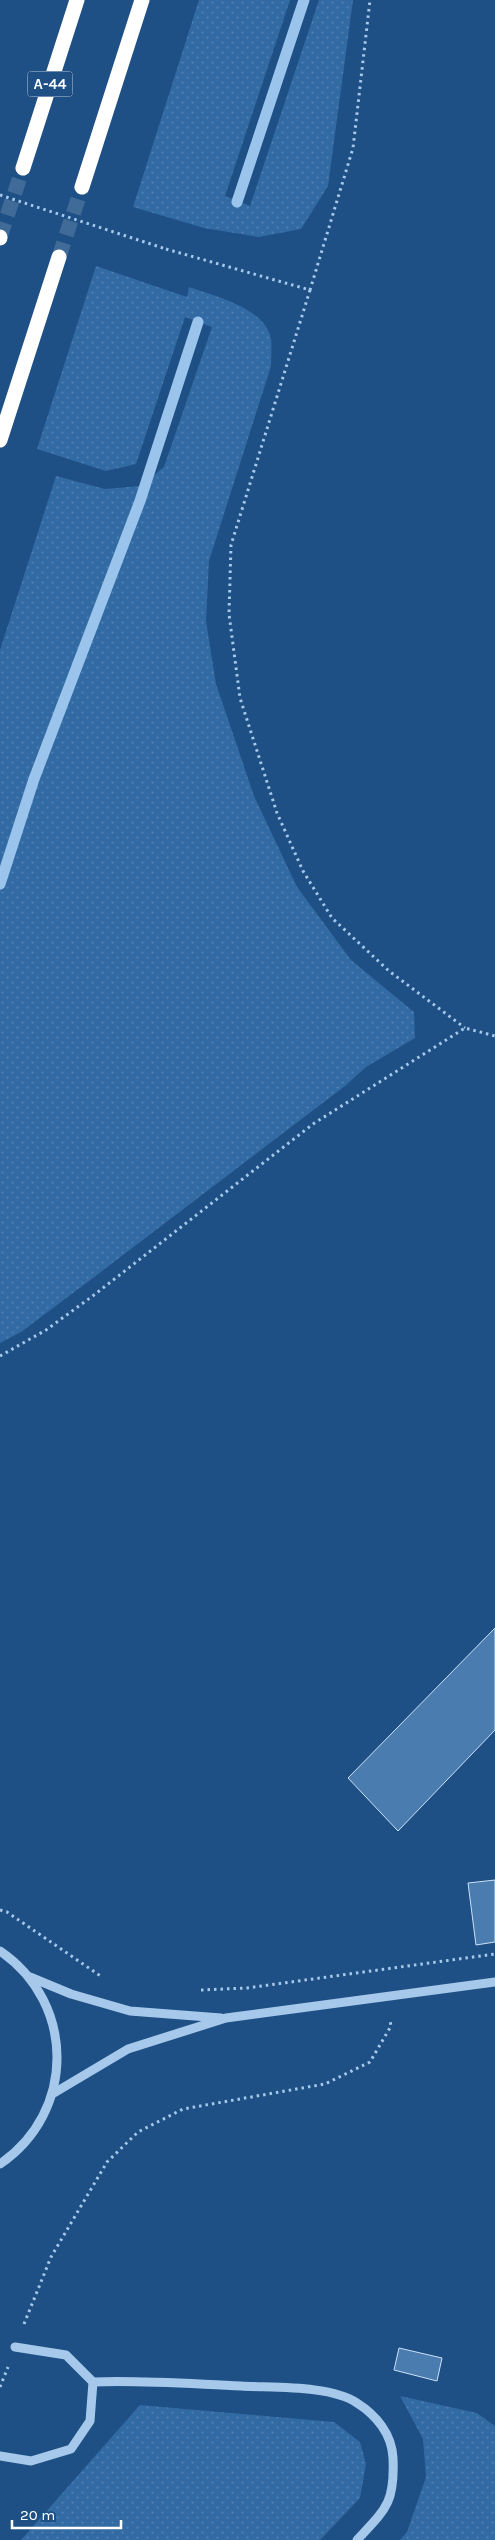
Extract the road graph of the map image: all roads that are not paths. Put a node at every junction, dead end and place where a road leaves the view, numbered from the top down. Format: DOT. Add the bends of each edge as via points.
graph roads {
  1 [pos="77,0"];
  2 [pos="142,0"];
  3 [pos="22,168"];
  4 [pos="82,187"];
  5 [pos="59,257"];
  6 [pos="0,440"];
  7 [pos="0,1951"];
  8 [pos="30,1977"];
  9 [pos="495,1982"];
  10 [pos="226,2018"];
  11 [pos="54,2093"];
  12 [pos="0,2164"];
  13 [pos="15,2347"];
  14 [pos="93,2382"];
  15 [pos="0,2456"];
  16 [pos="357,2540"];
  1 -- 3 [label="highway, A-44"];
  2 -- 4 [label="highway"];
  5 -- 6 [label="highway"];
  7 -- 8 [label="street"];
  8 -- 10 [label="street" via="72,1994 130,2011"];
  8 -- 11 [label="street" via="50,2012 58,2052"];
  9 -- 10 [label="street"];
  10 -- 11 [label="street" via="128,2049"];
  11 -- 12 [label="street" via="29,2140"];
  13 -- 14 [label="street" via="66,2355"];
  14 -- 15 [label="street" via="90,2421 70,2449 31,2461"];
  14 -- 16 [label="street" via="319,2390 356,2402 383,2426 392,2450 394,2480 386,2508"];
}
